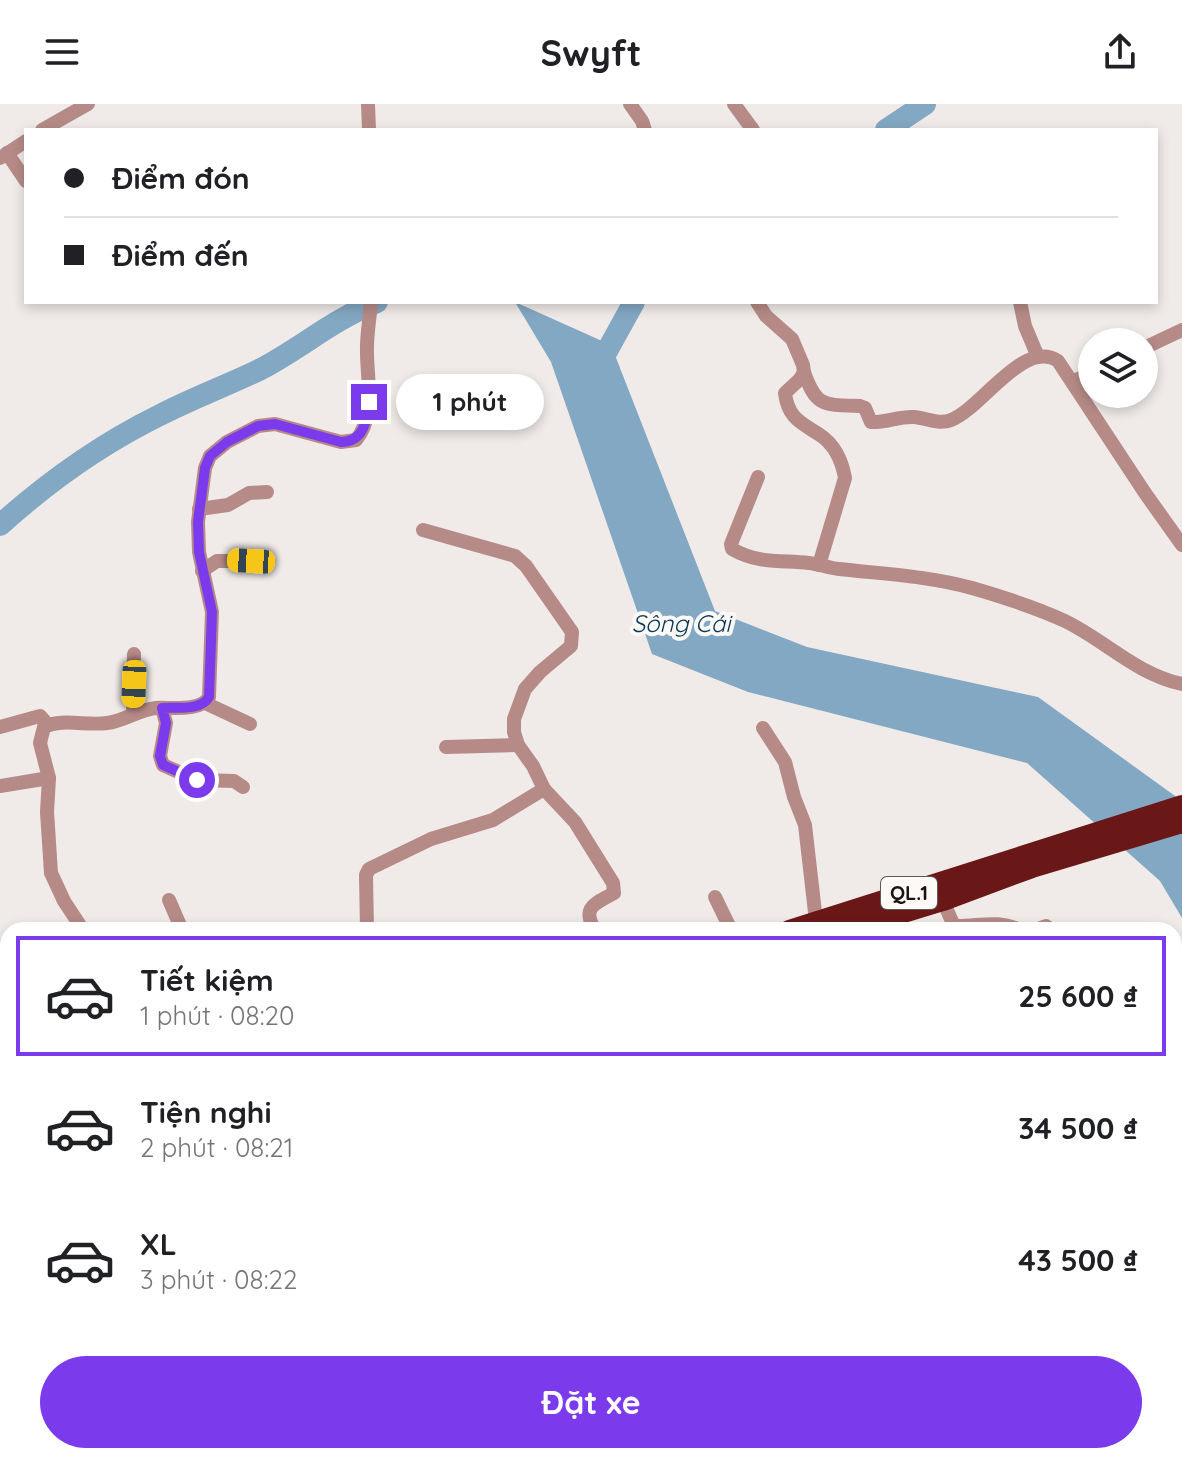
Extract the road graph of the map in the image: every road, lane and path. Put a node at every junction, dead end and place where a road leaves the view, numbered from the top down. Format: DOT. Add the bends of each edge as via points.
graph roads {
  1 [pos="88,104"];
  2 [pos="368,104"];
  3 [pos="734,104"];
  4 [pos="632,105"];
  5 [pos="46,128"];
  6 [pos="369,128"];
  7 [pos="644,128"];
  8 [pos="752,128"];
  9 [pos="24,142"];
  10 [pos="4,156"];
  11 [pos="24,179"];
  12 [pos="371,304"];
  13 [pos="758,304"];
  14 [pos="1020,304"];
  15 [pos="1182,330"];
  16 [pos="1158,341"];
  17 [pos="1038,357"];
  18 [pos="804,372"];
  19 [pos="1078,379"];
  20 [pos="1072,382"];
  21 [pos="758,477"];
  22 [pos="267,492"];
  23 [pos="199,509"];
  24 [pos="423,530"];
  25 [pos="1182,545"];
  26 [pos="251,561"];
  27 [pos="819,565"];
  28 [pos="202,571"];
  29 [pos="134,654"];
  30 [pos="1182,684"];
  31 [pos="205,703"];
  32 [pos="162,708"];
  33 [pos="133,714"];
  34 [pos="250,724"];
  35 [pos="48,725"];
  36 [pos="0,727"];
  37 [pos="763,728"];
  38 [pos="518,745"];
  39 [pos="446,747"];
  40 [pos="49,778"];
  41 [pos="0,786"];
  42 [pos="243,787"];
  43 [pos="544,789"];
  44 [pos="1182,805"];
  45 [pos="1182,823"];
  46 [pos="1030,860"];
  47 [pos="715,897"];
  48 [pos="169,900"];
  49 [pos="943,901"];
  50 [pos="816,921"];
  51 [pos="78,922"];
  52 [pos="179,922"];
  53 [pos="367,922"];
  54 [pos="590,922"];
  55 [pos="727,922"];
  56 [pos="813,922"];
  57 [pos="901,922"];
  58 [pos="952,922"];
  1 -- 5 [label="street"];
  2 -- 6 [label="street"];
  3 -- 8 [label="street"];
  4 -- 7 [label="street"];
  9 -- 10 [label="street"];
  10 -- 11 [label="street"];
  12 -- 23 [label="street" via="368,411 356,440 341,442 275,424 258,426 210,456"];
  13 -- 18 [label="street" via="792,339"];
  14 -- 17 [label="street"];
  15 -- 16 [label="street"];
  17 -- 18 [label="street" via="1010,371 970,407 942,422 912,417 871,422 860,406 817,401"];
  17 -- 20 [label="street" via="1058,361"];
  18 -- 27 [label="street" via="785,393 786,400 804,428 832,446 845,478"];
  19 -- 20 [label="street"];
  20 -- 25 [label="street"];
  21 -- 27 [label="street" via="732,549 770,563"];
  22 -- 23 [label="street"];
  23 -- 28 [label="street"];
  24 -- 38 [label="street" via="515,556 572,632 571,646 525,689 514,719"];
  26 -- 28 [label="street" via="217,561"];
  27 -- 30 [label="street" via="925,578 1011,600 1065,621 1148,673"];
  28 -- 31 [label="street" via="212,612"];
  29 -- 33 [label="street"];
  31 -- 32 [label="street"];
  31 -- 34 [label="street"];
  32 -- 33 [label="street"];
  32 -- 42 [label="street" via="163,765 197,780 234,781"];
  33 -- 35 [label="street" via="103,724"];
  35 -- 36 [label="street" via="40,716"];
  35 -- 40 [label="street" via="40,743"];
  37 -- 50 [label="street" via="785,762 805,825"];
  38 -- 39 [label="street"];
  38 -- 43 [label="street"];
  40 -- 41 [label="street"];
  40 -- 51 [label="street" via="48,860"];
  43 -- 53 [label="street" via="493,820 431,839 369,869"];
  43 -- 54 [label="street" via="575,822 613,883 614,893 588,912"];
  44 -- 46 [label="highway, QL.1"];
  45 -- 46 [label="highway, QL.1"];
  46 -- 49 [label="highway, QL.1"];
  46 -- 50 [label="highway, QL.1"];
  47 -- 55 [label="street"];
  48 -- 52 [label="street"];
  49 -- 57 [label="highway, QL.1"];
  49 -- 58 [label="street"];
  50 -- 56 [label="highway, QL.1"];
}
